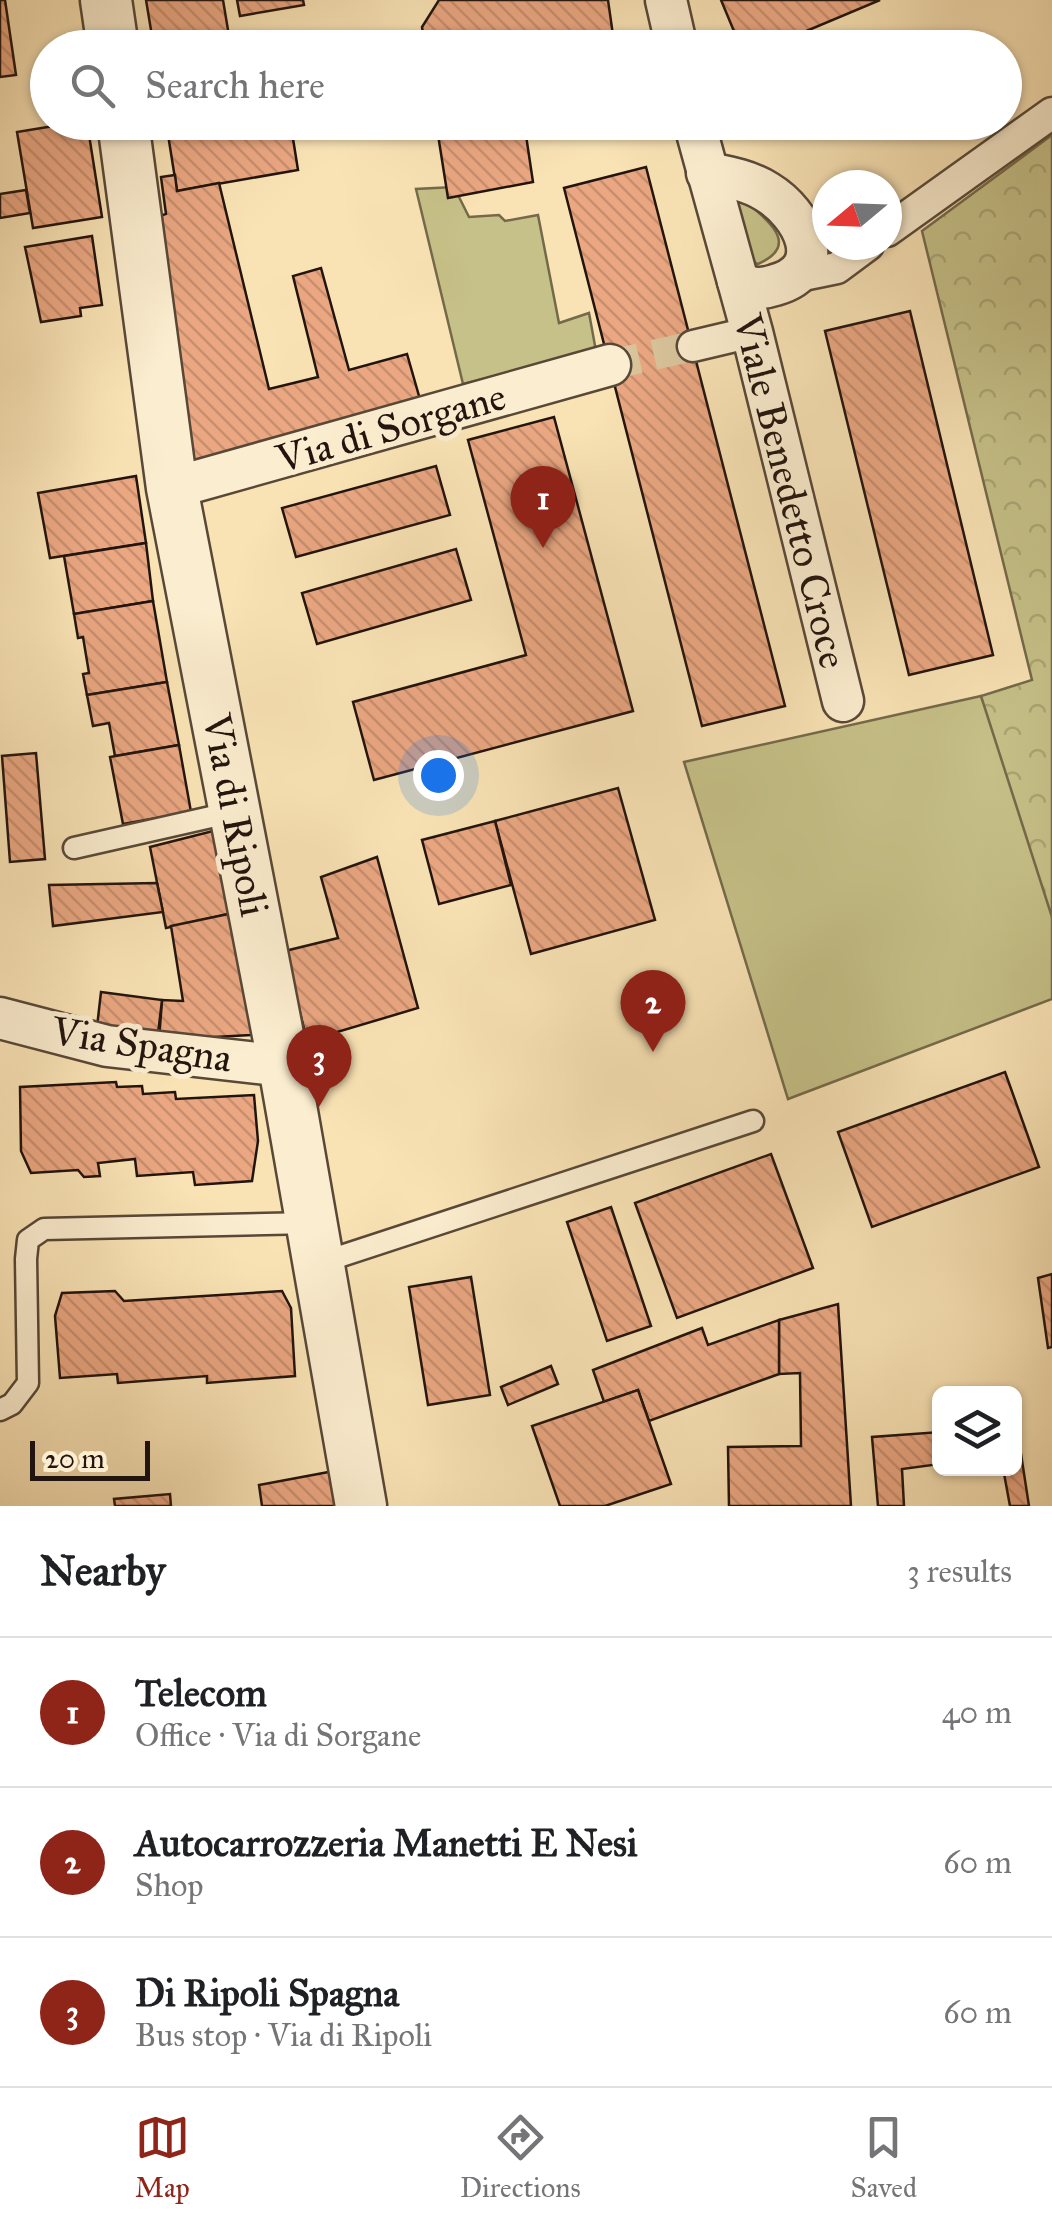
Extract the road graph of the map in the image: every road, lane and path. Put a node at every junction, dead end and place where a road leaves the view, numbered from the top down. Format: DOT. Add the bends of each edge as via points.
graph roads {
  1 [pos="106,0"];
  2 [pos="666,0"];
  3 [pos="110,30"];
  4 [pos="673,30"];
  5 [pos="1052,113"];
  6 [pos="1022,134"];
  7 [pos="125,140"];
  8 [pos="704,140"];
  9 [pos="1014,140"];
  10 [pos="723,176"];
  11 [pos="902,220"];
  12 [pos="848,260"];
  13 [pos="798,276"];
  14 [pos="738,281"];
  15 [pos="752,332"];
  16 [pos="692,346"];
  17 [pos="610,365"];
  18 [pos="172,488"];
  19 [pos="843,701"];
  20 [pos="235,812"];
  21 [pos="74,848"];
  22 [pos="0,1018"];
  23 [pos="284,1066"];
  24 [pos="753,1122"];
  25 [pos="316,1243"];
  26 [pos="0,1410"];
  27 [pos="361,1506"];
  1 -- 3 [label="street"];
  2 -- 4 [label="street"];
  5 -- 6 [label="street"];
  7 -- 18 [label="street, Via di Ripoli"];
  8 -- 10 [label="street, Viale Benedetto Croce"];
  9 -- 11 [label="street"];
  10 -- 13 [label="street, Viale Benedetto Croce" via="767,192 794,217 809,252"];
  10 -- 14 [label="street, Viale Benedetto Croce"];
  12 -- 13 [label="street"];
  13 -- 14 [label="street, Viale Benedetto Croce" via="760,289"];
  14 -- 15 [label="street, Viale Benedetto Croce"];
  15 -- 16 [label="street"];
  15 -- 19 [label="street, Viale Benedetto Croce"];
  17 -- 18 [label="street, Via di Sorgane"];
  18 -- 20 [label="street, Via di Ripoli"];
  20 -- 21 [label="lane"];
  20 -- 23 [label="street, Via di Ripoli"];
  22 -- 23 [label="street, Via Spagna" via="107,1046"];
  23 -- 25 [label="street, Via di Ripoli"];
  24 -- 25 [label="lane"];
  25 -- 26 [label="lane" via="44,1229 28,1240 26,1259 28,1383"];
  25 -- 27 [label="street, Via di Ripoli"];
}
